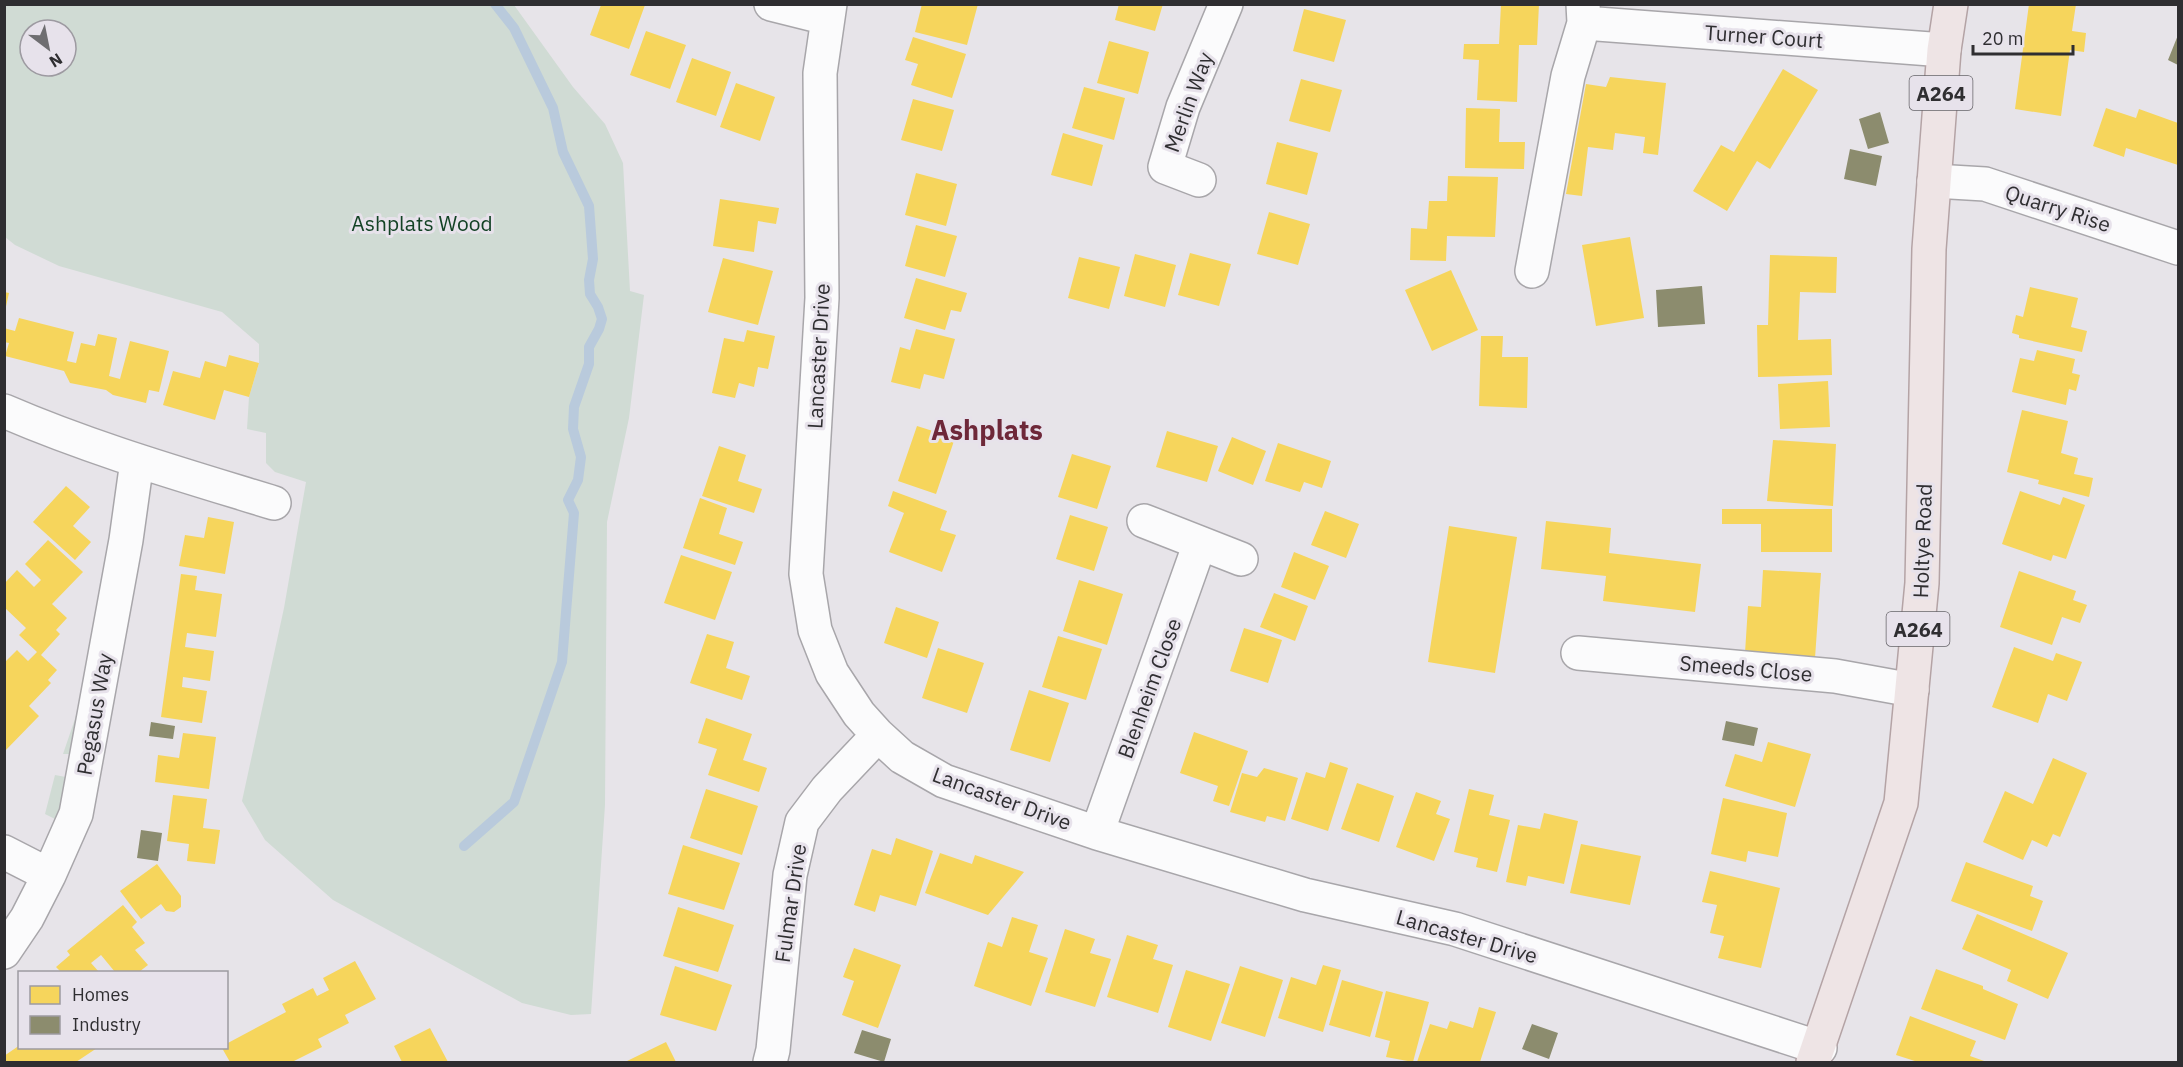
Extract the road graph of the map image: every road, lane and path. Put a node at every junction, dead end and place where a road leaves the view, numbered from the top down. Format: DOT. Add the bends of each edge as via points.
graph roads {
  1 [pos="771,4"];
  2 [pos="1226,4"];
  3 [pos="1951,4"];
  4 [pos="828,11"];
  5 [pos="1583,14"];
  6 [pos="1944,50"];
  7 [pos="1199,180"];
  8 [pos="1934,181"];
  9 [pos="2178,248"];
  10 [pos="1532,271"];
  11 [pos="4,411"];
  12 [pos="137,461"];
  13 [pos="274,503"];
  14 [pos="1144,521"];
  15 [pos="1200,543"];
  16 [pos="1241,559"];
  17 [pos="1578,653"];
  18 [pos="1912,690"];
  19 [pos="878,735"];
  20 [pos="1097,833"];
  21 [pos="4,852"];
  22 [pos="50,876"];
  23 [pos="4,952"];
  24 [pos="1816,1055"];
  25 [pos="770,1062"];
  1 -- 4 [label="street"];
  2 -- 7 [label="street, Merlin Way" via="1183,107 1165,167"];
  3 -- 6 [label="main road, Holtye Road / A264"];
  4 -- 19 [label="street, Lancaster Drive" via="820,73 822,298 806,574 815,630 832,673"];
  5 -- 6 [label="street, Turner Court"];
  5 -- 10 [label="street"];
  6 -- 8 [label="main road, Holtye Road / A264"];
  8 -- 9 [label="street, Quarry Rise" via="1985,184"];
  8 -- 18 [label="main road, Holtye Road / A264" via="1922,583"];
  11 -- 12 [label="street"];
  12 -- 13 [label="street"];
  12 -- 22 [label="street, Pegasus Way" via="76,814"];
  14 -- 15 [label="street"];
  15 -- 16 [label="street"];
  15 -- 20 [label="street, Blenheim Close"];
  17 -- 18 [label="street, Smeeds Close" via="1835,676"];
  18 -- 24 [label="main road, Holtye Road / A264" via="1901,803"];
  19 -- 20 [label="street, Lancaster Drive" via="902,758 944,781"];
  19 -- 25 [label="street, Fulmar Drive" via="802,822 790,875"];
  20 -- 24 [label="street, Lancaster Drive" via="1305,895 1455,929"];
  21 -- 22 [label="street"];
  22 -- 23 [label="street, Pegasus Way"];
}
